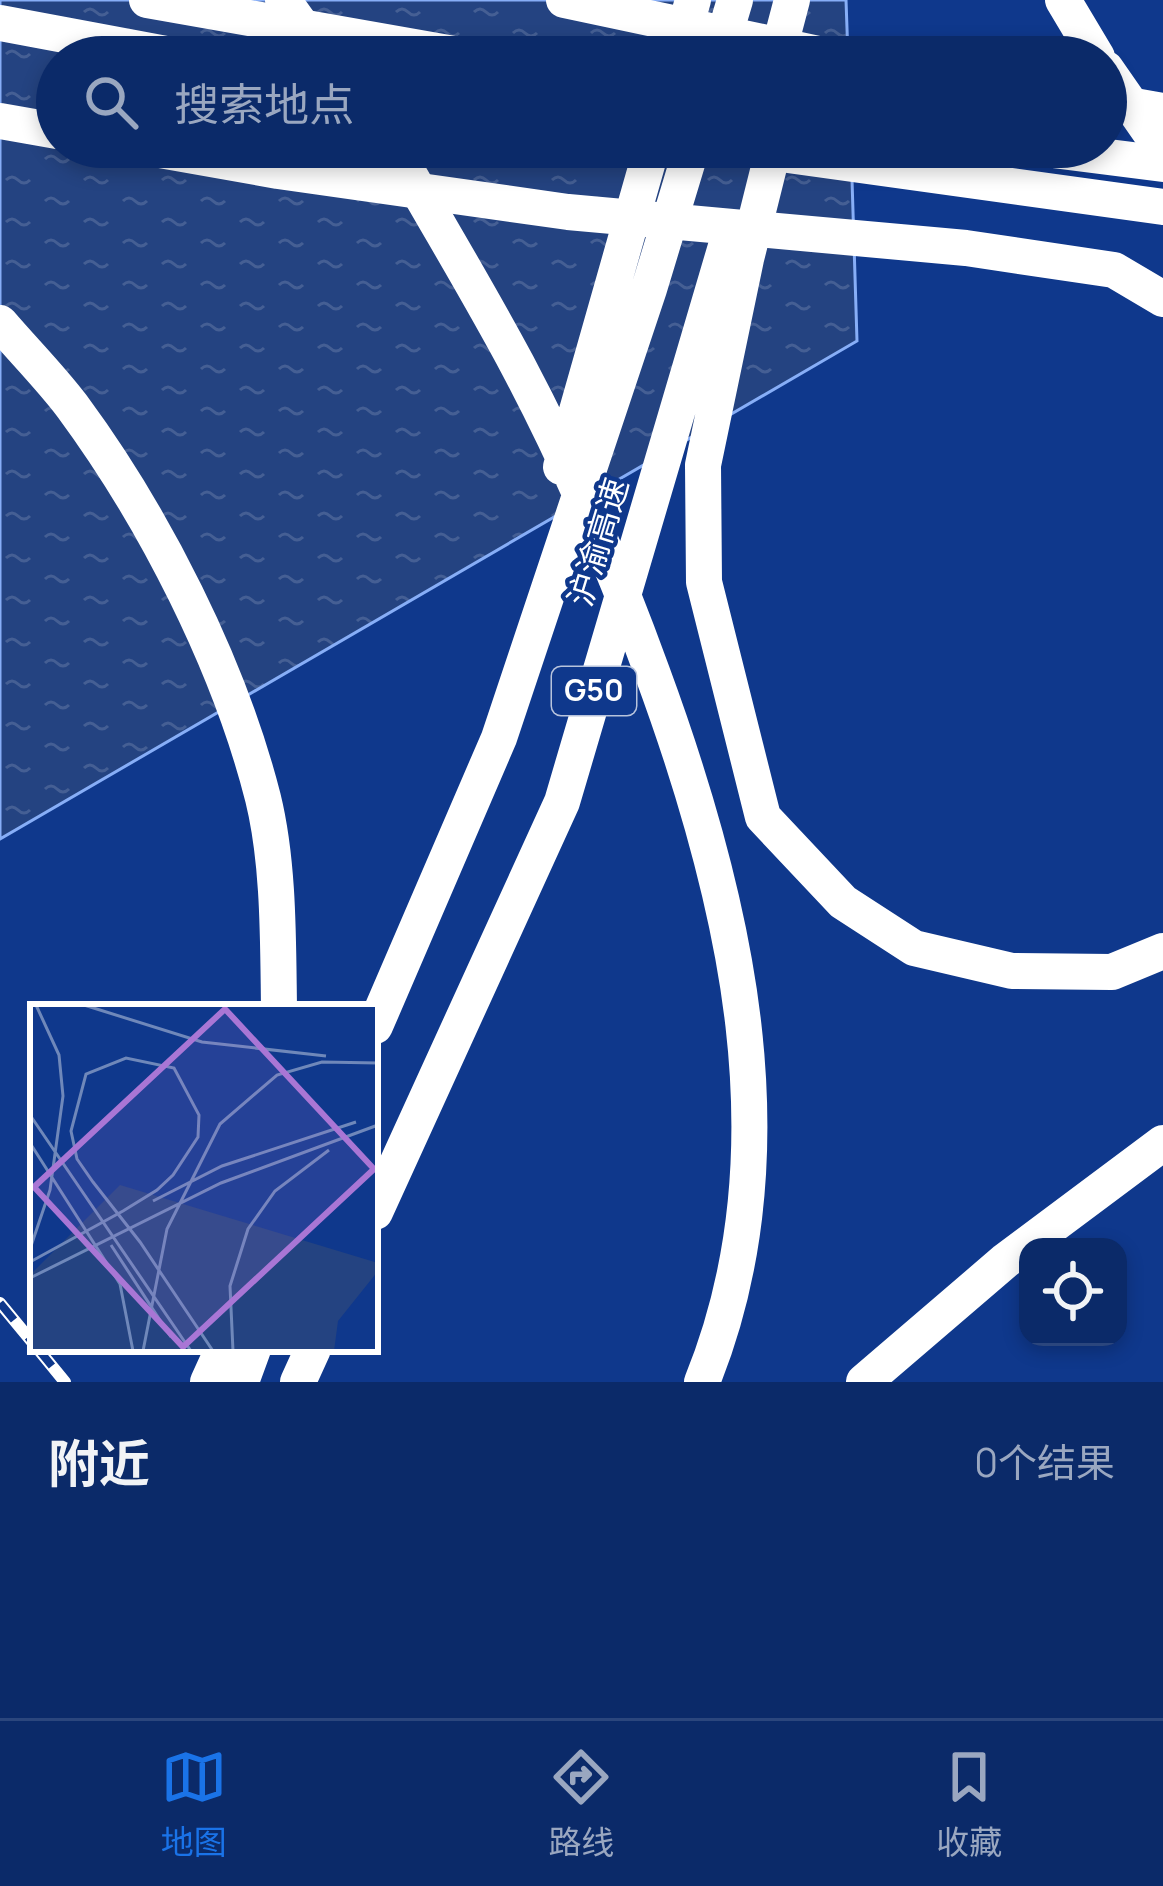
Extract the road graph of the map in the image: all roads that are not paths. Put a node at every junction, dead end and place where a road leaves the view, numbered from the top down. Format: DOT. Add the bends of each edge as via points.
graph roads {
  1 [pos="147,0"];
  2 [pos="283,0"];
  3 [pos="564,0"];
  4 [pos="693,0"];
  5 [pos="735,0"];
  6 [pos="792,0"];
  7 [pos="812,0"];
  8 [pos="1064,0"];
  9 [pos="0,23"];
  10 [pos="70,36"];
  11 [pos="309,36"];
  12 [pos="352,36"];
  13 [pos="683,36"];
  14 [pos="724,36"];
  15 [pos="734,36"];
  16 [pos="783,36"];
  17 [pos="803,36"];
  18 [pos="1085,36"];
  19 [pos="1127,99"];
  20 [pos="1127,105"];
  21 [pos="1163,111"];
  22 [pos="0,121"];
  23 [pos="36,127"];
  24 [pos="1163,151"];
  25 [pos="1127,159"];
  26 [pos="1163,164"];
  27 [pos="261,168"];
  28 [pos="405,168"];
  29 [pos="646,168"];
  30 [pos="686,168"];
  31 [pos="747,168"];
  32 [pos="770,168"];
  33 [pos="882,168"];
  34 [pos="1163,207"];
  35 [pos="1163,299"];
  36 [pos="0,323"];
  37 [pos="499,738"];
  38 [pos="1163,952"];
  39 [pos="279,1004"];
  40 [pos="378,1019"];
  41 [pos="1163,1143"];
  42 [pos="378,1205"];
  43 [pos="222,1352"];
  44 [pos="252,1352"];
  45 [pos="312,1352"];
  46 [pos="208,1382"];
  47 [pos="241,1382"];
  48 [pos="298,1382"];
  49 [pos="701,1382"];
  50 [pos="864,1382"];
  1 -- 12 [label="highway"];
  2 -- 11 [label="highway, bridge"];
  3 -- 15 [label="highway, bridge"];
  4 -- 13 [label="highway, bridge"];
  5 -- 14 [label="highway, bridge"];
  6 -- 16 [label="highway, bridge"];
  7 -- 17 [label="highway"];
  8 -- 18 [label="highway"];
  9 -- 10 [label="highway"];
  19 -- 24 [label="highway, bridge"];
  20 -- 21 [label="highway"];
  22 -- 23 [label="highway"];
  25 -- 26 [label="highway"];
  27 -- 35 [label="highway, bridge" via="568,212 1030,257 1114,270"];
  28 -- 49 [label="highway, bridge" via="518,365 609,554 713,863 747,1055 749,1180 737,1271"];
  29 -- 37 [label="highway, bridge" via="555,490"];
  30 -- 37 [label="highway, 沪渝高速 / G50, bridge"];
  31 -- 42 [label="highway, 沪渝高速 / G50, bridge" via="562,802"];
  32 -- 38 [label="highway, bridge" via="703,465 704,582 763,817 843,902 914,948 1012,971 1112,972"];
  33 -- 34 [label="highway"];
  36 -- 39 [label="highway" via="123,481 223,678 264,801"];
  37 -- 40 [label="highway, 沪渝高速 / G50, bridge"];
  41 -- 50 [label="highway" via="1005,1261"];
  43 -- 46 [label="highway"];
  44 -- 47 [label="highway"];
  45 -- 48 [label="highway"];
}
